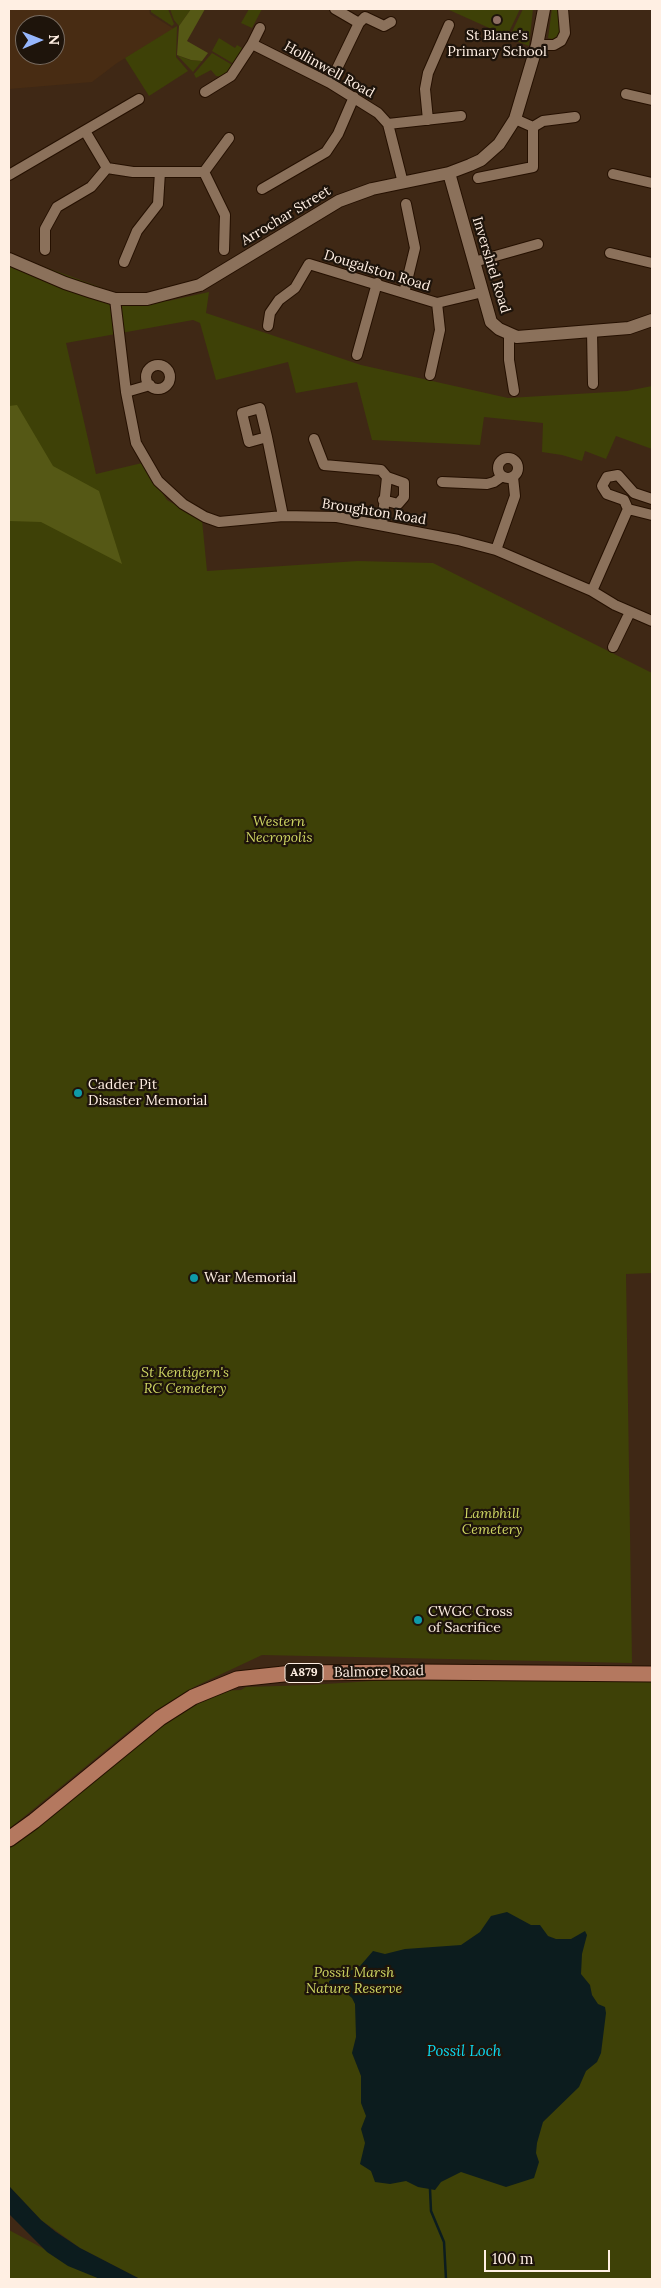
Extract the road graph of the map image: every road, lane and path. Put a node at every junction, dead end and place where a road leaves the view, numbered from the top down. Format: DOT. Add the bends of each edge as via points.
graph roads {
  1 [pos="335,9"];
  2 [pos="544,9"];
  3 [pos="563,9"];
  4 [pos="391,22"];
  5 [pos="359,23"];
  6 [pos="449,25"];
  7 [pos="260,28"];
  8 [pos="252,44"];
  9 [pos="537,45"];
  10 [pos="330,83"];
  11 [pos="205,92"];
  12 [pos="626,94"];
  13 [pos="354,97"];
  14 [pos="139,99"];
  15 [pos="652,100"];
  16 [pos="461,116"];
  17 [pos="575,118"];
  18 [pos="515,119"];
  19 [pos="428,120"];
  20 [pos="388,124"];
  21 [pos="533,127"];
  22 [pos="85,131"];
  23 [pos="229,138"];
  24 [pos="107,168"];
  25 [pos="160,172"];
  26 [pos="204,172"];
  27 [pos="448,173"];
  28 [pos="613,174"];
  29 [pos="9,175"];
  30 [pos="478,178"];
  31 [pos="403,183"];
  32 [pos="652,183"];
  33 [pos="262,189"];
  34 [pos="406,204"];
  35 [pos="538,244"];
  36 [pos="45,250"];
  37 [pos="224,250"];
  38 [pos="610,254"];
  39 [pos="9,259"];
  40 [pos="124,262"];
  41 [pos="474,262"];
  42 [pos="652,263"];
  43 [pos="377,283"];
  44 [pos="483,292"];
  45 [pos="404,293"];
  46 [pos="115,299"];
  47 [pos="437,303"];
  48 [pos="652,320"];
  49 [pos="268,326"];
  50 [pos="592,331"];
  51 [pos="509,334"];
  52 [pos="357,355"];
  53 [pos="430,375"];
  54 [pos="593,384"];
  55 [pos="150,385"];
  56 [pos="514,391"];
  57 [pos="126,392"];
  58 [pos="267,438"];
  59 [pos="314,439"];
  60 [pos="387,477"];
  61 [pos="502,477"];
  62 [pos="513,477"];
  63 [pos="442,482"];
  64 [pos="652,499"];
  65 [pos="383,500"];
  66 [pos="628,509"];
  67 [pos="652,515"];
  68 [pos="283,516"];
  69 [pos="382,525"];
  70 [pos="496,550"];
  71 [pos="592,591"];
  72 [pos="630,612"];
  73 [pos="652,621"];
  74 [pos="613,647"];
  75 [pos="652,1674"];
  76 [pos="9,1839"];
  1 -- 5 [label="street"];
  2 -- 9 [label="street, Arrochar Street"];
  3 -- 9 [label="street" via="565,33 561,41 554,46"];
  4 -- 5 [label="street" via="384,26 365,17"];
  5 -- 10 [label="street"];
  6 -- 19 [label="street" via="428,73 425,90"];
  7 -- 8 [label="street"];
  8 -- 10 [label="street, Hollinwell Road"];
  8 -- 11 [label="street" via="231,76"];
  9 -- 18 [label="street, Arrochar Street"];
  10 -- 13 [label="street, Hollinwell Road"];
  12 -- 15 [label="street"];
  13 -- 20 [label="street, Hollinwell Road"];
  13 -- 33 [label="street" via="338,134 326,152"];
  14 -- 22 [label="street"];
  16 -- 19 [label="street"];
  17 -- 21 [label="street" via="543,121"];
  18 -- 21 [label="street"];
  18 -- 27 [label="street, Arrochar Street" via="499,144 481,160"];
  19 -- 20 [label="street"];
  20 -- 31 [label="street"];
  21 -- 30 [label="street" via="533,167"];
  22 -- 24 [label="street"];
  22 -- 29 [label="street"];
  23 -- 26 [label="street"];
  24 -- 25 [label="street"];
  24 -- 36 [label="street" via="91,187 57,206 45,229"];
  25 -- 26 [label="street"];
  25 -- 40 [label="street" via="158,204 137,231"];
  26 -- 37 [label="street" via="225,216"];
  27 -- 31 [label="street, Arrochar Street"];
  27 -- 41 [label="street, Invershiel Road"];
  28 -- 32 [label="street"];
  31 -- 46 [label="street, Arrochar Street" via="372,189 339,201 200,285 147,299"];
  34 -- 45 [label="street" via="415,248"];
  35 -- 41 [label="street"];
  38 -- 42 [label="street"];
  39 -- 46 [label="street, Arrochar Street" via="65,283"];
  41 -- 44 [label="street, Invershiel Road"];
  43 -- 45 [label="street, Dougalston Road"];
  43 -- 49 [label="street, Dougalston Road" via="309,264 295,288 278,300 270,313"];
  43 -- 52 [label="street"];
  44 -- 47 [label="street, Dougalston Road"];
  44 -- 51 [label="street, Invershiel Road" via="491,322"];
  45 -- 47 [label="street, Dougalston Road"];
  46 -- 57 [label="street, Broughton Road"];
  47 -- 53 [label="street" via="440,330"];
  48 -- 50 [label="street" via="630,328"];
  50 -- 51 [label="street"];
  50 -- 54 [label="street"];
  51 -- 56 [label="street"];
  55 -- 57 [label="street"];
  57 -- 68 [label="street, Broughton Road" via="136,443 158,481 182,504 219,522"];
  58 -- 68 [label="street"];
  59 -- 60 [label="street" via="324,466 382,470"];
  60 -- 65 [label="street"];
  60 -- 65 [label="street" via="404,483 404,497 398,504"];
  61 -- 62 [label="street"];
  61 -- 62 [label="street" via="498,464 508,457 518,465"];
  61 -- 63 [label="street" via="487,484"];
  62 -- 70 [label="street" via="515,496"];
  64 -- 66 [label="street" via="634,492 618,475 607,477 602,486 607,494 624,500"];
  65 -- 69 [label="street"];
  66 -- 67 [label="street"];
  66 -- 71 [label="street"];
  68 -- 69 [label="street, Broughton Road" via="337,517"];
  69 -- 70 [label="street, Broughton Road"];
  70 -- 71 [label="street, Broughton Road"];
  71 -- 72 [label="street, Broughton Road"];
  72 -- 73 [label="street, Broughton Road"];
  72 -- 74 [label="street"];
  75 -- 76 [label="main road, Balmore Road / A879" via="360,1672 294,1673 237,1679 193,1696 160,1718"];
}
